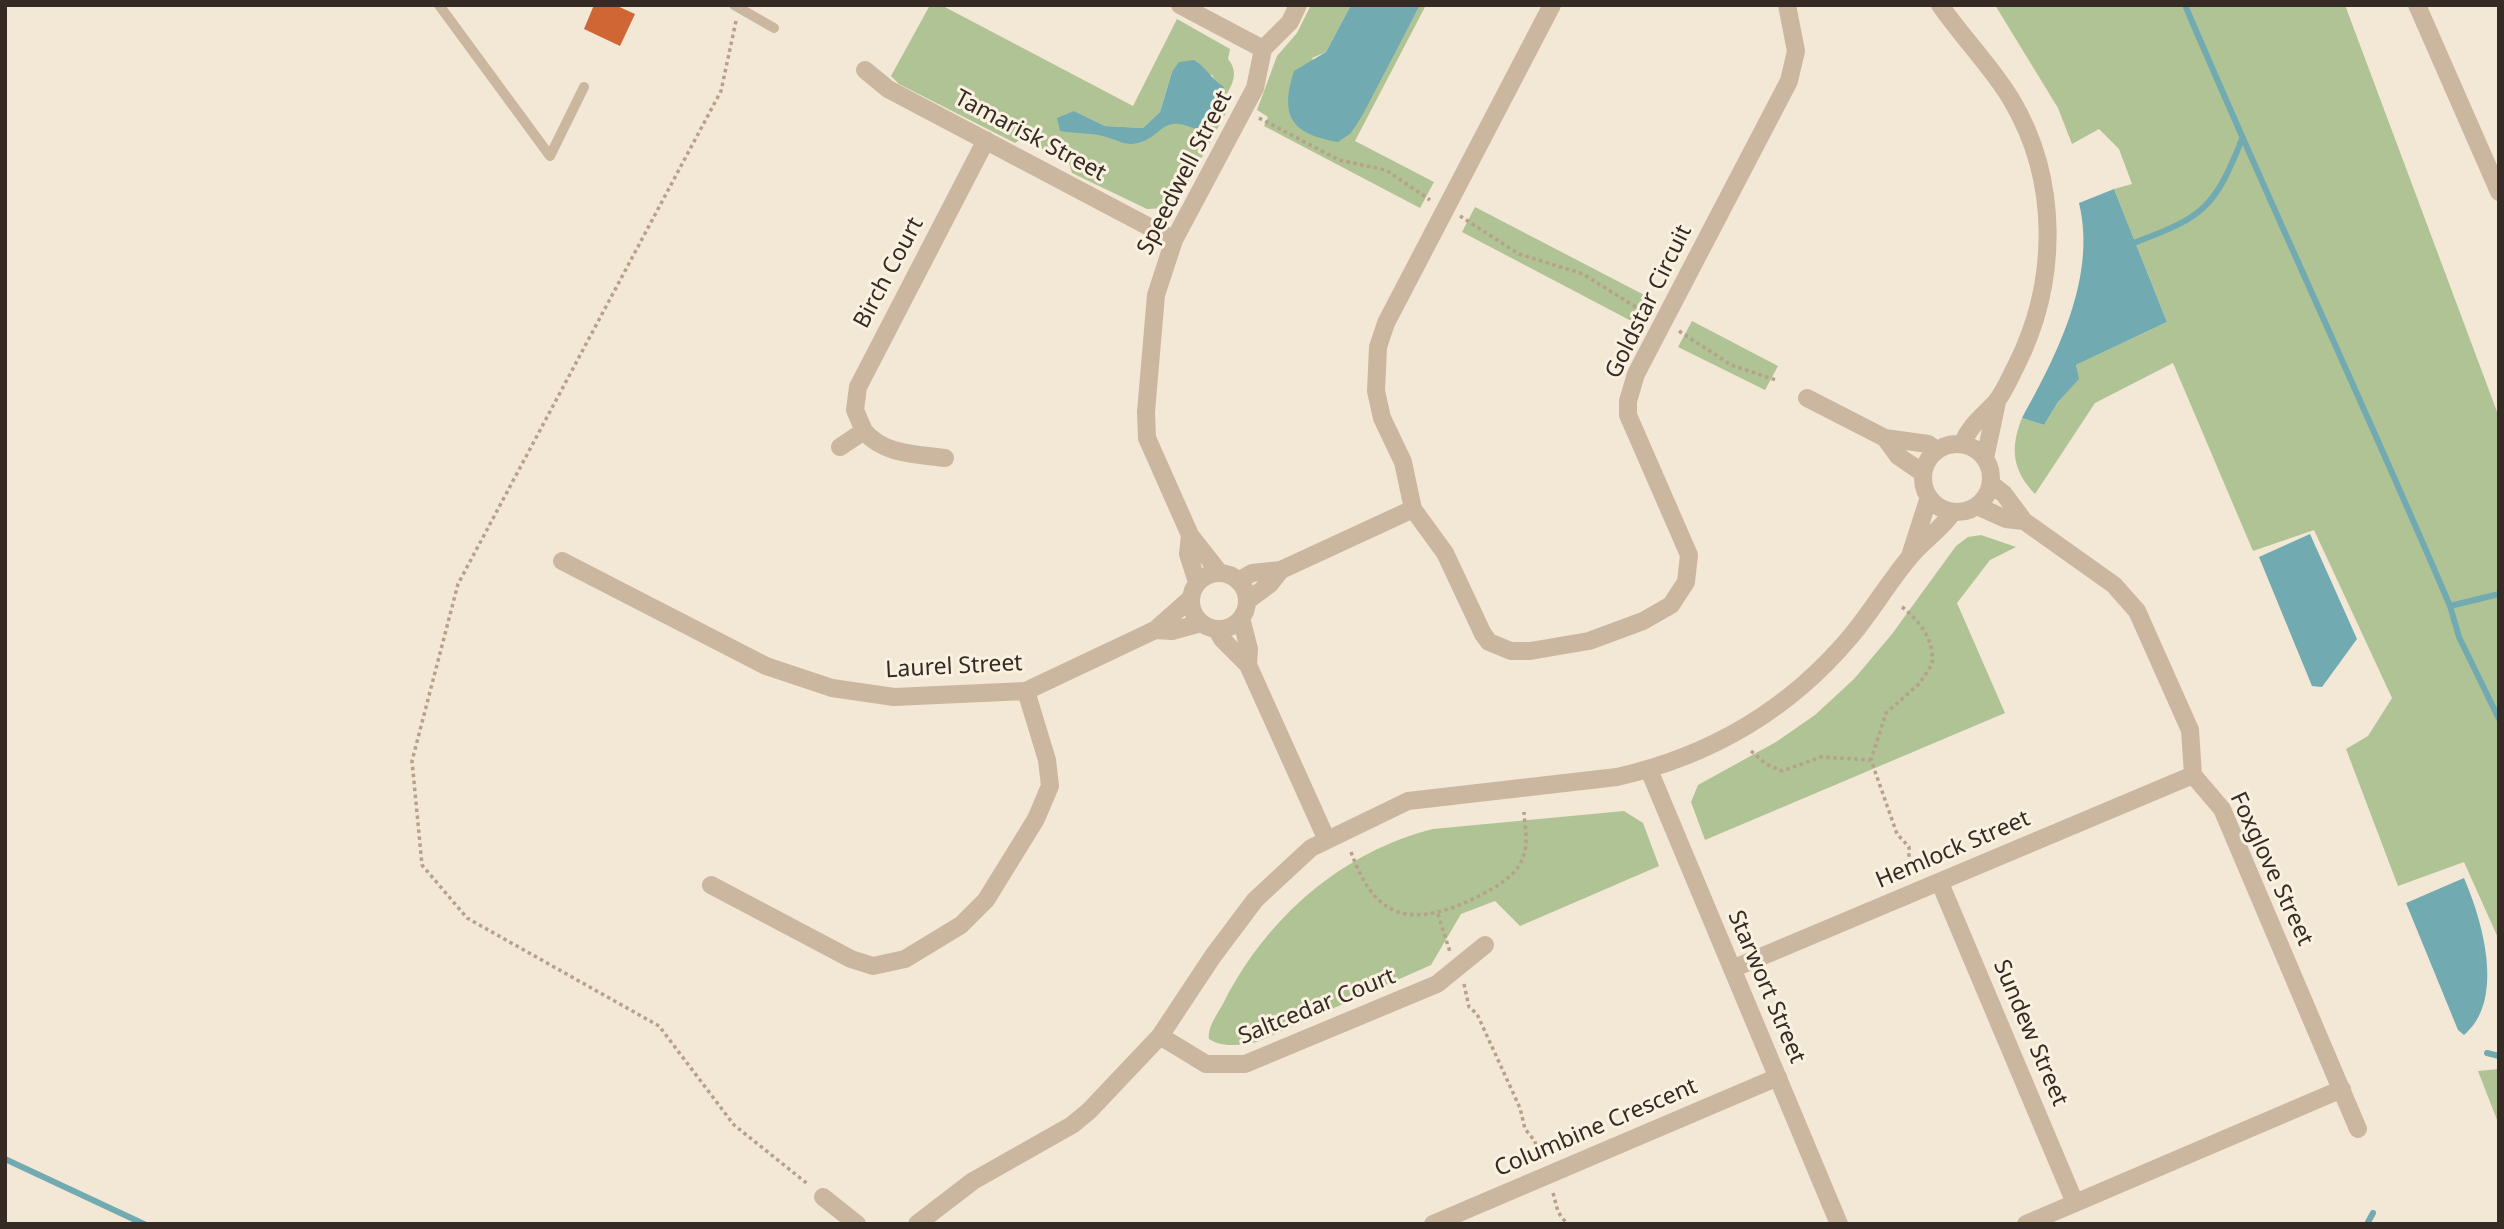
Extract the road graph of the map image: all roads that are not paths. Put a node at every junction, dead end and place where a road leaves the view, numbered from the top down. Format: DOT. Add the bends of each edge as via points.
graph roads {
  1 [pos="439,5"];
  2 [pos="1180,5"];
  3 [pos="1298,5"];
  4 [pos="1552,5"];
  5 [pos="1787,5"];
  6 [pos="1940,5"];
  7 [pos="2417,5"];
  8 [pos="736,7"];
  9 [pos="774,28"];
  10 [pos="1263,49"];
  11 [pos="865,70"];
  12 [pos="584,87"];
  13 [pos="986,140"];
  14 [pos="2499,191"];
  15 [pos="1174,240"];
  16 [pos="1807,398"];
  17 [pos="1997,402"];
  18 [pos="864,431"];
  19 [pos="1885,438"];
  20 [pos="1962,444"];
  21 [pos="841,447"];
  22 [pos="1937,450"];
  23 [pos="945,457"];
  24 [pos="1985,458"];
  25 [pos="1923,473"];
  26 [pos="1991,484"];
  27 [pos="1929,498"];
  28 [pos="1977,506"];
  29 [pos="1413,509"];
  30 [pos="1953,512"];
  31 [pos="2024,521"];
  32 [pos="1190,535"];
  33 [pos="1910,556"];
  34 [pos="562,561"];
  35 [pos="1281,570"];
  36 [pos="1219,572"];
  37 [pos="1238,581"];
  38 [pos="1194,590"];
  39 [pos="1247,601"];
  40 [pos="1241,618"];
  41 [pos="1209,626"];
  42 [pos="1155,630"];
  43 [pos="1248,665"];
  44 [pos="1026,691"];
  45 [pos="1649,770"];
  46 [pos="2193,775"];
  47 [pos="1326,838"];
  48 [pos="1940,883"];
  49 [pos="712,885"];
  50 [pos="1485,945"];
  51 [pos="1732,969"];
  52 [pos="1160,1037"];
  53 [pos="1778,1077"];
  54 [pos="2342,1089"];
  55 [pos="2358,1129"];
  56 [pos="823,1197"];
  57 [pos="2075,1203"];
  58 [pos="857,1224"];
  59 [pos="917,1224"];
  60 [pos="1433,1224"];
  61 [pos="1839,1224"];
  62 [pos="2026,1224"];
  1 -- 12 [label="lane" via="550,156"];
  2 -- 10 [label="street"];
  3 -- 10 [label="street" via="1290,22"];
  4 -- 29 [label="street, Goldstar Circuit" via="1381,335 1376,391 1382,418 1403,462"];
  5 -- 29 [label="street, Goldstar Circuit" via="1796,51 1789,81 1636,374 1628,401 1631,428 1689,555 1689,572 1677,599 1643,621 1589,640 1530,651 1500,648 1483,634 1445,553"];
  6 -- 17 [label="street" via="2011,98 2024,123 2047,216 2048,266 2040,307"];
  7 -- 14 [label="street"];
  8 -- 9 [label="lane"];
  10 -- 15 [label="street, Speedwell Street" via="1255,88"];
  11 -- 13 [label="street, Tamarisk Street" via="888,89"];
  13 -- 15 [label="street, Tamarisk Street"];
  13 -- 18 [label="street, Birch Court" via="858,387 855,410"];
  15 -- 32 [label="street, Speedwell Street" via="1156,295 1146,425 1151,451"];
  16 -- 19 [label="street"];
  17 -- 20 [label="street" via="1969,428"];
  17 -- 24 [label="street"];
  18 -- 21 [label="street"];
  18 -- 23 [label="street" via="890,449"];
  19 -- 22 [label="street" via="1928,444"];
  19 -- 25 [label="street" via="1898,456"];
  20 -- 22 [label="street"];
  20 -- 24 [label="street"];
  22 -- 25 [label="street"];
  24 -- 26 [label="street"];
  25 -- 27 [label="street"];
  26 -- 28 [label="street"];
  26 -- 31 [label="street"];
  27 -- 30 [label="street"];
  27 -- 33 [label="street"];
  28 -- 30 [label="street"];
  28 -- 31 [label="street"];
  29 -- 35 [label="street"];
  30 -- 33 [label="street"];
  31 -- 46 [label="street" via="2113,585 2137,611 2190,730"];
  32 -- 36 [label="street, Speedwell Street"];
  32 -- 38 [label="street, Speedwell Street"];
  33 -- 45 [label="street" via="1852,636 1791,695 1727,738"];
  34 -- 44 [label="street, Laurel Street" via="766,666 832,688 894,697"];
  35 -- 37 [label="street" via="1252,573"];
  35 -- 39 [label="street"];
  36 -- 37 [label="street"];
  36 -- 38 [label="street"];
  37 -- 39 [label="street"];
  38 -- 41 [label="street" via="1195,617"];
  38 -- 42 [label="street, Laurel Street"];
  39 -- 40 [label="street"];
  40 -- 41 [label="street" via="1226,629"];
  40 -- 43 [label="street"];
  41 -- 42 [label="street, Laurel Street"];
  41 -- 43 [label="street"];
  42 -- 44 [label="street, Laurel Street"];
  43 -- 47 [label="street"];
  44 -- 49 [label="street" via="1049,772 1047,797 979,909 961,925 895,963 873,966"];
  45 -- 47 [label="street" via="1562,786 1408,801"];
  45 -- 51 [label="street, Starwort Street"];
  46 -- 48 [label="street, Hemlock Street"];
  46 -- 54 [label="street, Foxglove Street" via="2222,809"];
  47 -- 52 [label="street" via="1294,861 1255,900"];
  48 -- 51 [label="street, Hemlock Street"];
  48 -- 57 [label="street, Sundew Street"];
  50 -- 52 [label="street, Saltcedar Court" via="1437,984 1244,1064 1206,1064"];
  51 -- 53 [label="street, Starwort Street"];
  52 -- 59 [label="street" via="1072,1125 972,1181"];
  53 -- 60 [label="street, Columbine Crescent"];
  53 -- 61 [label="street, Starwort Street"];
  54 -- 55 [label="street, Foxglove Street"];
  54 -- 57 [label="street"];
  56 -- 58 [label="street"];
  57 -- 62 [label="street"];
}
